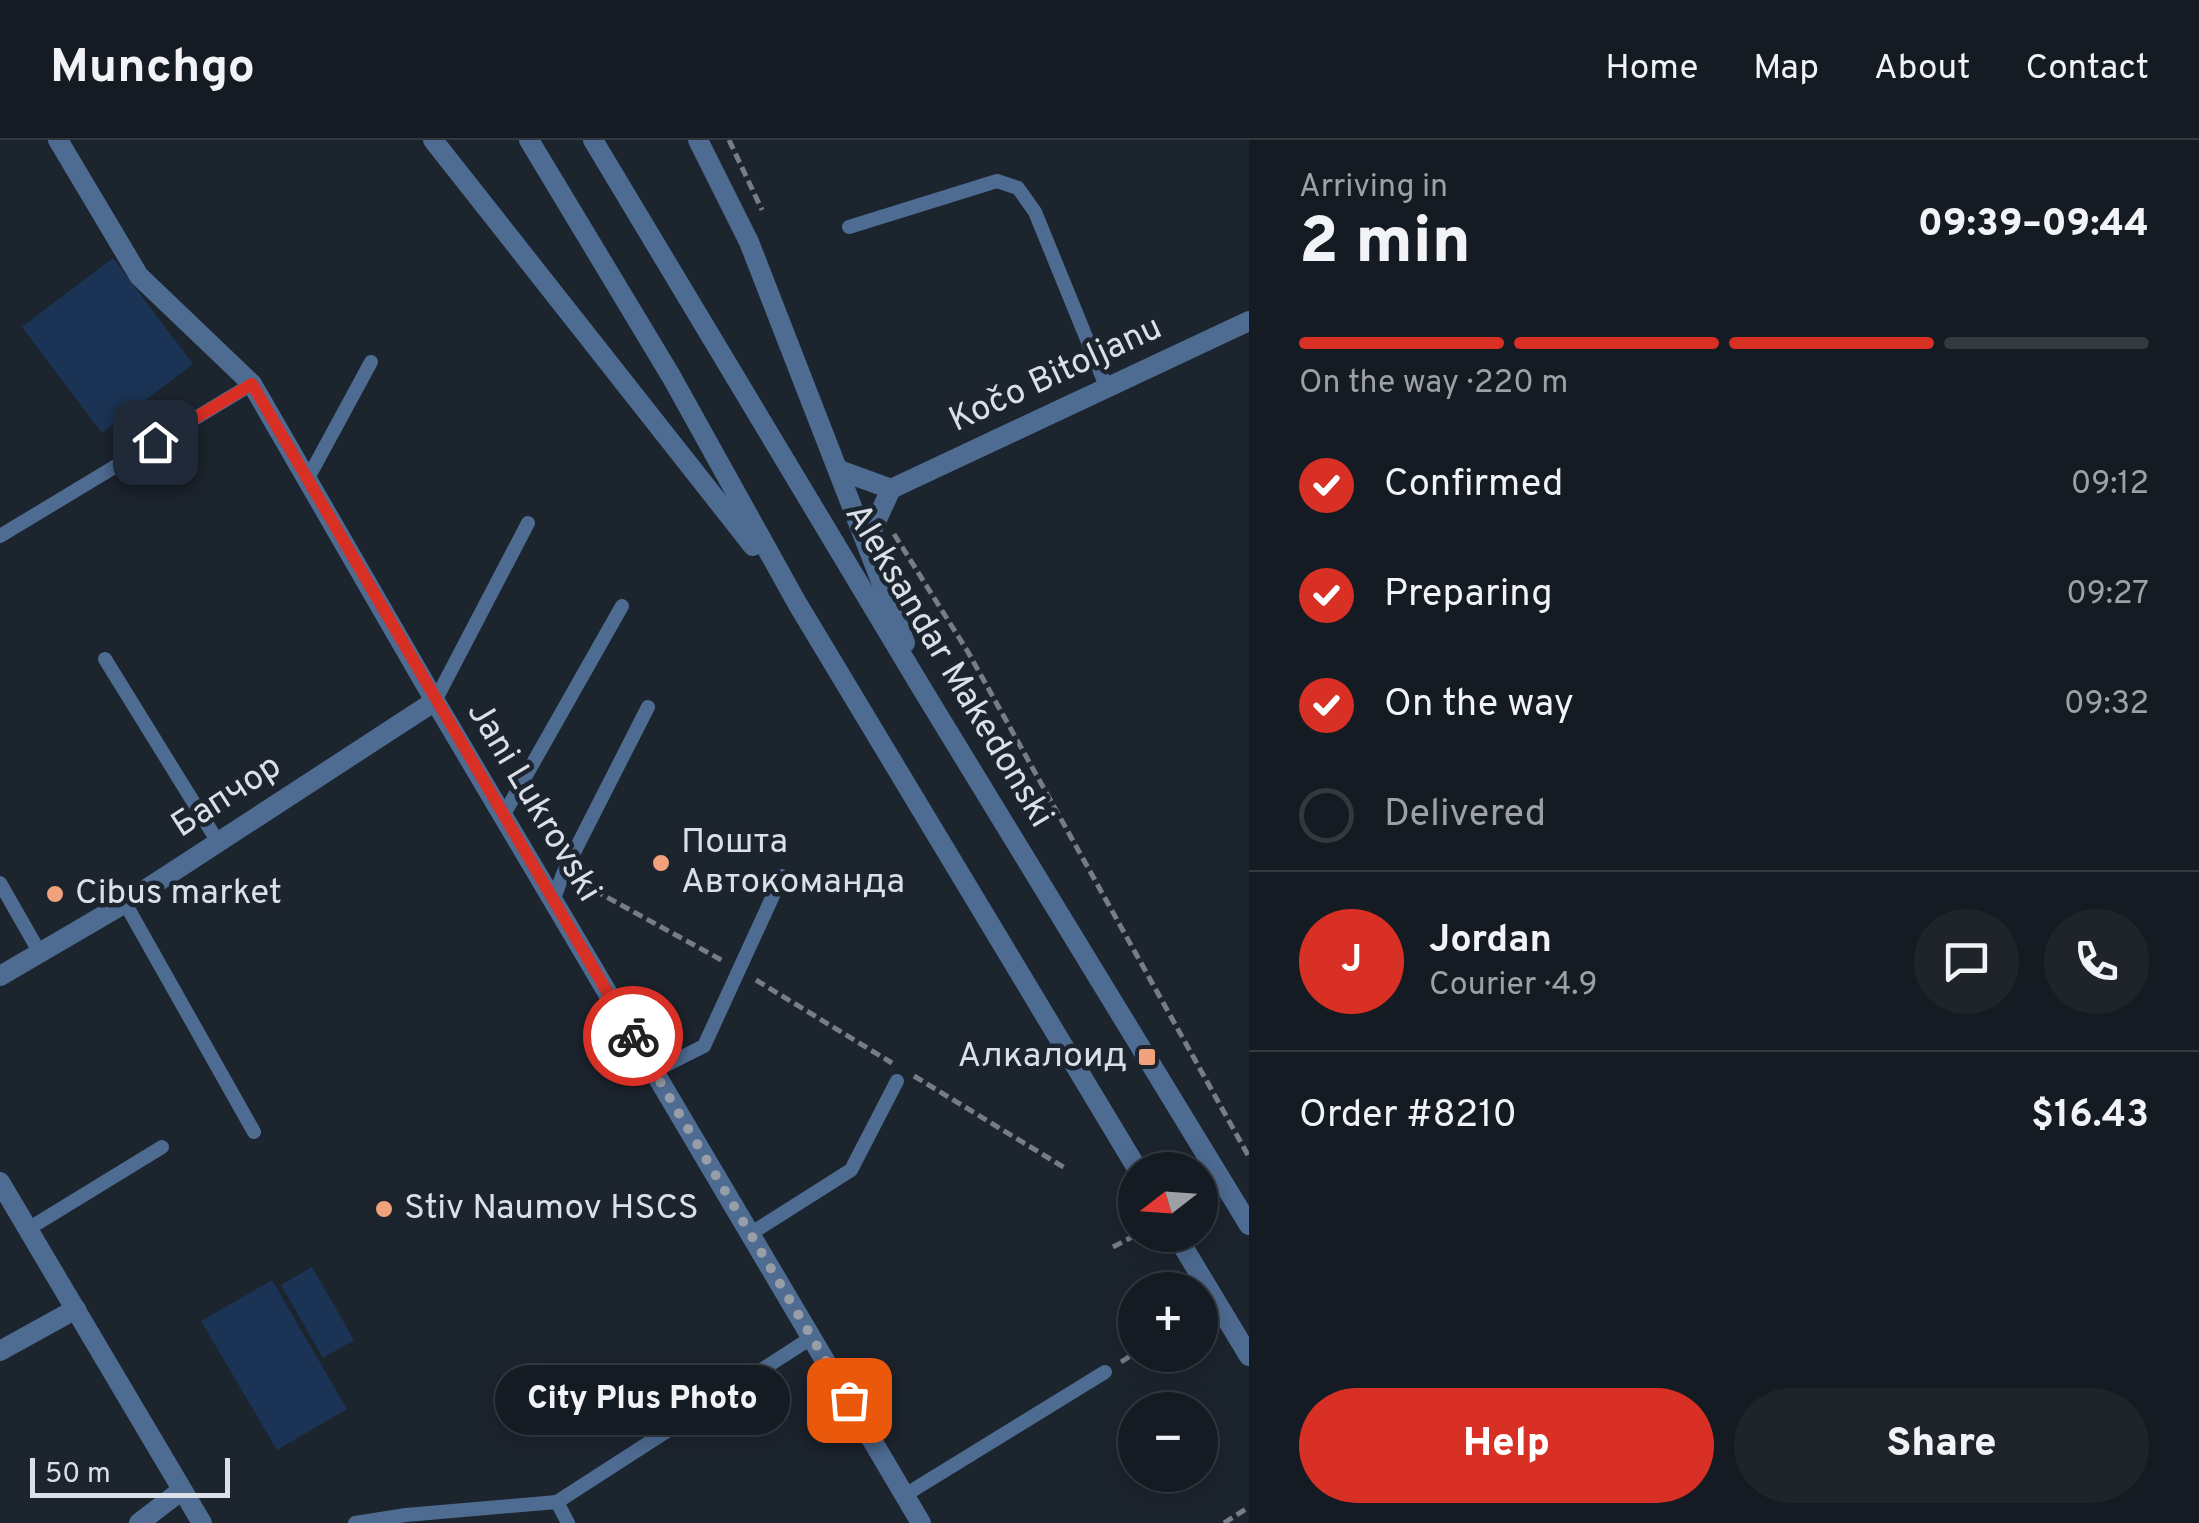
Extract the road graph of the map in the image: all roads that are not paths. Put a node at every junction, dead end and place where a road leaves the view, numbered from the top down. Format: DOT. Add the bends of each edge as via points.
graph roads {
  1 [pos="58,140"];
  2 [pos="433,140"];
  3 [pos="529,140"];
  4 [pos="593,140"];
  5 [pos="698,140"];
  6 [pos="848,227"];
  7 [pos="1249,321"];
  8 [pos="371,362"];
  9 [pos="252,384"];
  10 [pos="1106,386"];
  11 [pos="839,470"];
  12 [pos="308,480"];
  13 [pos="891,489"];
  14 [pos="528,522"];
  15 [pos="0,536"];
  16 [pos="867,541"];
  17 [pos="797,603"];
  18 [pos="622,606"];
  19 [pos="105,659"];
  20 [pos="924,692"];
  21 [pos="435,701"];
  22 [pos="648,707"];
  23 [pos="503,816"];
  24 [pos="218,842"];
  25 [pos="782,876"];
  26 [pos="0,884"];
  27 [pos="553,901"];
  28 [pos="124,902"];
  29 [pos="40,953"];
  30 [pos="0,976"];
  31 [pos="654,1071"];
  32 [pos="897,1081"];
  33 [pos="254,1132"];
  34 [pos="162,1147"];
  35 [pos="1127,1152"];
  36 [pos="0,1182"];
  37 [pos="1249,1225"];
  38 [pos="28,1230"];
  39 [pos="750,1234"];
  40 [pos="1186,1252"];
  41 [pos="76,1309"];
  42 [pos="812,1338"];
  43 [pos="0,1351"];
  44 [pos="1249,1356"];
  45 [pos="1105,1372"];
  46 [pos="182,1490"];
  47 [pos="905,1495"];
  48 [pos="558,1502"];
  49 [pos="408,1519"];
  50 [pos="139,1523"];
  51 [pos="202,1523"];
  52 [pos="355,1523"];
  53 [pos="568,1523"];
  54 [pos="921,1523"];
  1 -- 9 [label="street, Jani Lukrovski" via="139,276"];
  2 -- 17 [label="street"];
  3 -- 17 [label="street"];
  4 -- 20 [label="street, Aleksandar Makedonski"];
  5 -- 11 [label="street" via="750,242"];
  6 -- 10 [label="lane" via="997,181 1018,188 1036,212"];
  7 -- 10 [label="street, Kočo Bitoljanu"];
  8 -- 12 [label="lane"];
  9 -- 12 [label="street, Jani Lukrovski"];
  9 -- 15 [label="lane"];
  10 -- 13 [label="street, Kočo Bitoljanu"];
  11 -- 13 [label="street"];
  11 -- 16 [label="street"];
  12 -- 21 [label="street, Jani Lukrovski"];
  13 -- 16 [label="street"];
  14 -- 21 [label="lane"];
  16 -- 20 [label="street"];
  17 -- 35 [label="street"];
  18 -- 23 [label="lane"];
  19 -- 24 [label="lane"];
  20 -- 37 [label="street, Aleksandar Makedonski"];
  21 -- 23 [label="street, Jani Lukrovski"];
  21 -- 24 [label="street, Бапчор"];
  22 -- 27 [label="lane"];
  23 -- 27 [label="street, Jani Lukrovski"];
  24 -- 28 [label="street, Бапчор"];
  25 -- 31 [label="lane" via="704,1046"];
  26 -- 29 [label="lane"];
  27 -- 31 [label="street, Jani Lukrovski"];
  28 -- 29 [label="street, Бапчор"];
  28 -- 33 [label="lane"];
  29 -- 30 [label="street, Бапчор"];
  31 -- 39 [label="street, Jani Lukrovski"];
  32 -- 39 [label="lane" via="851,1170"];
  34 -- 38 [label="lane"];
  36 -- 38 [label="street"];
  38 -- 41 [label="street"];
  39 -- 42 [label="street, Jani Lukrovski"];
  40 -- 44 [label="street"];
  41 -- 43 [label="street"];
  41 -- 46 [label="street"];
  42 -- 47 [label="street, Jani Lukrovski"];
  42 -- 48 [label="lane"];
  45 -- 47 [label="lane"];
  46 -- 50 [label="street"];
  46 -- 51 [label="street"];
  47 -- 54 [label="street, Jani Lukrovski"];
  48 -- 49 [label="lane"];
  48 -- 53 [label="lane"];
  49 -- 52 [label="lane"];
}
